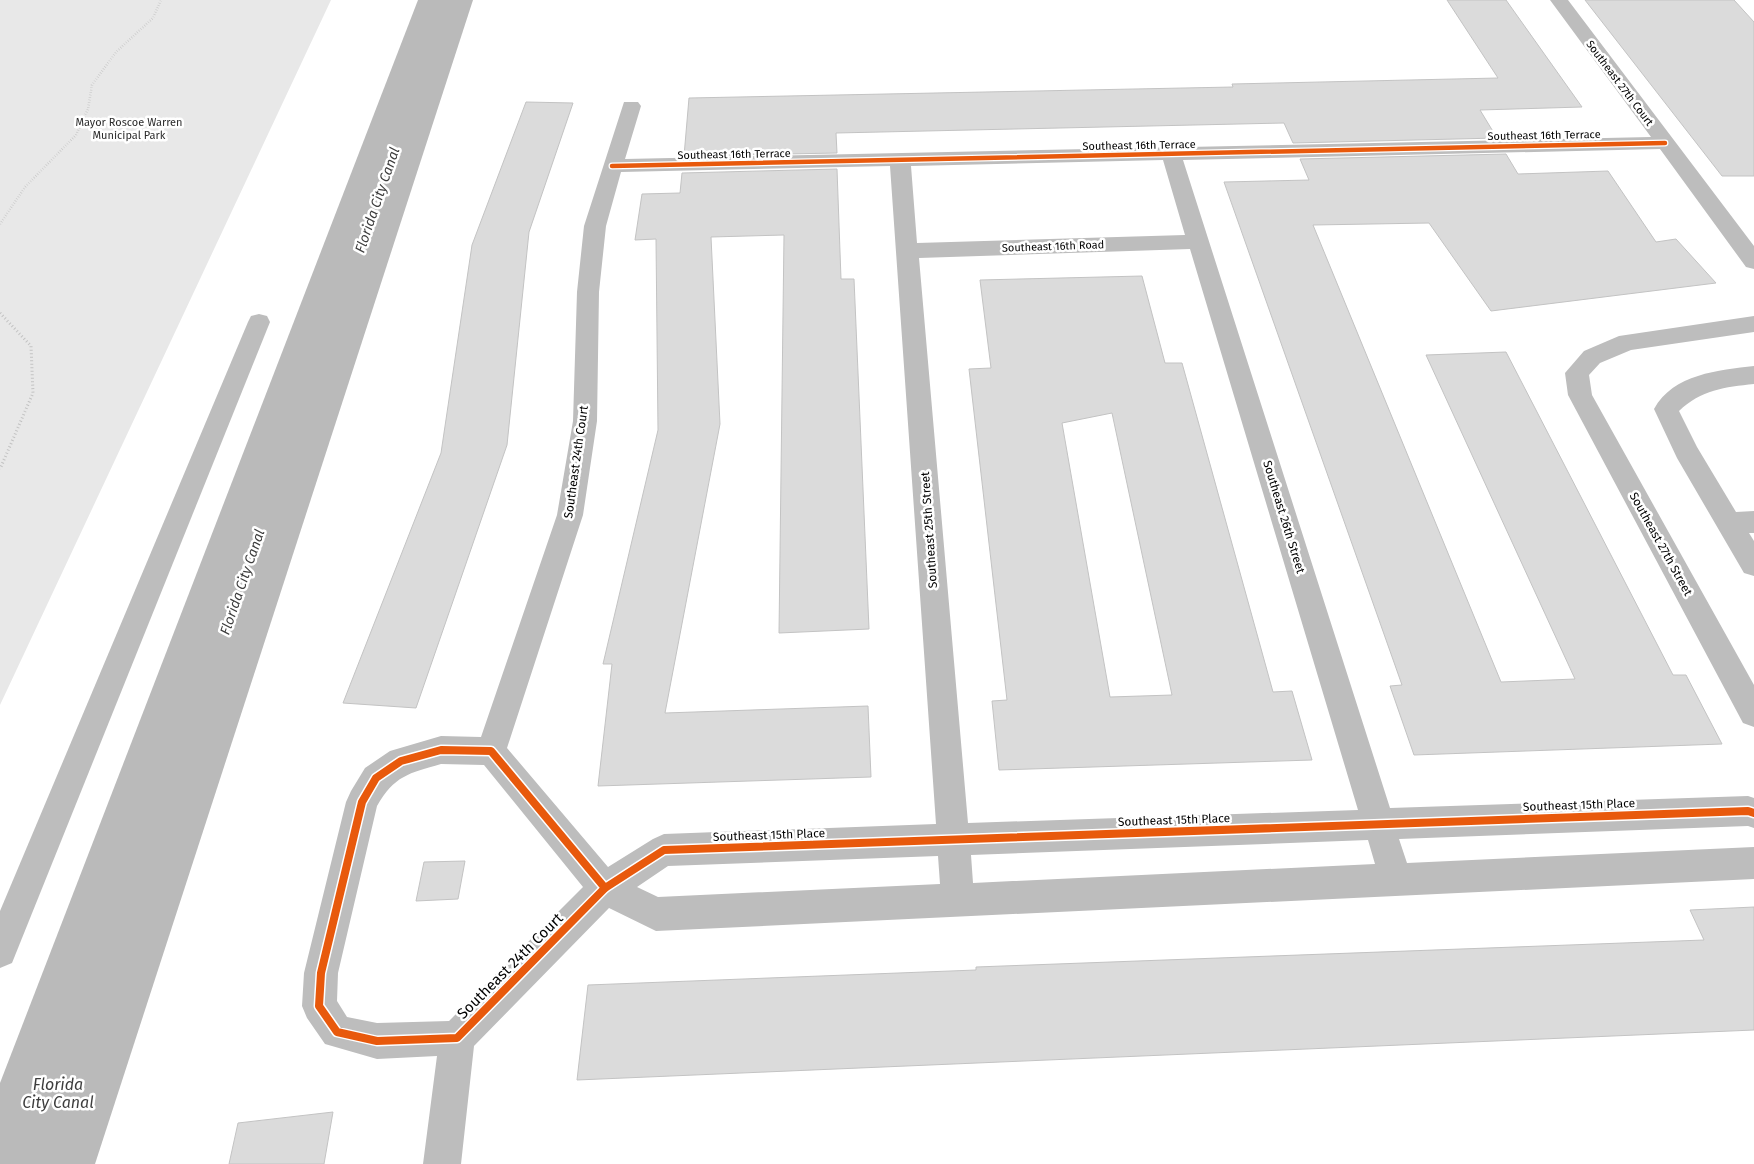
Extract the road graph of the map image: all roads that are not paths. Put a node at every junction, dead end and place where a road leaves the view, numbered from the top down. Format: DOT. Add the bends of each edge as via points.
graph roads {
  1 [pos="1559,0"];
  2 [pos="631,106"];
  3 [pos="1665,143"];
  4 [pos="1171,154"];
  5 [pos="900,160"];
  6 [pos="612,166"];
  7 [pos="1198,242"];
  8 [pos="907,251"];
  9 [pos="1754,262"];
  10 [pos="259,322"];
  11 [pos="1754,324"];
  12 [pos="1754,374"];
  13 [pos="1741,523"];
  14 [pos="1754,565"];
  15 [pos="1754,713"];
  16 [pos="491,751"];
  17 [pos="1754,813"];
  18 [pos="1379,824"];
  19 [pos="953,839"];
  20 [pos="1754,863"];
  21 [pos="1396,880"];
  22 [pos="606,888"];
  23 [pos="958,900"];
  24 [pos="0,951"];
  25 [pos="457,1038"];
  26 [pos="442,1164"];
  1 -- 3 [label="street, Southeast 27th Court"];
  2 -- 6 [label="street, Southeast 24th Court"];
  3 -- 4 [label="street, Southeast 16th Terrace"];
  3 -- 9 [label="street, Southeast 27th Court"];
  4 -- 5 [label="street, Southeast 16th Terrace"];
  4 -- 7 [label="street, Southeast 26th Street"];
  5 -- 6 [label="street, Southeast 16th Terrace"];
  5 -- 8 [label="street, Southeast 25th Street"];
  6 -- 16 [label="street, Southeast 24th Court" via="595,226 588,292 585,421 570,515"];
  7 -- 8 [label="street, Southeast 16th Road"];
  7 -- 18 [label="street, Southeast 26th Street"];
  8 -- 19 [label="street, Southeast 25th Street"];
  10 -- 24 [label="street"];
  11 -- 15 [label="street, Southeast 27th Street" via="1627,342 1592,357 1577,373 1580,395"];
  12 -- 13 [label="street" via="1710,381 1682,393 1666,409 1686,451"];
  13 -- 14 [label="street"];
  16 -- 22 [label="street"];
  16 -- 25 [label="street, Southeast 24th Court" via="441,750 401,761 376,778 362,802 321,973 319,1006 336,1032 377,1041"];
  17 -- 18 [label="street, Southeast 15th Place" via="1748,810"];
  18 -- 19 [label="street, Southeast 15th Place"];
  18 -- 21 [label="street, Southeast 26th Street"];
  19 -- 22 [label="street, Southeast 15th Place" via="664,850"];
  19 -- 23 [label="street, Southeast 25th Street"];
  20 -- 21 [label="street"];
  21 -- 23 [label="street"];
  22 -- 23 [label="street" via="656,914"];
  22 -- 25 [label="street, Southeast 24th Court"];
  25 -- 26 [label="street, Southeast 24th Court"];
}
